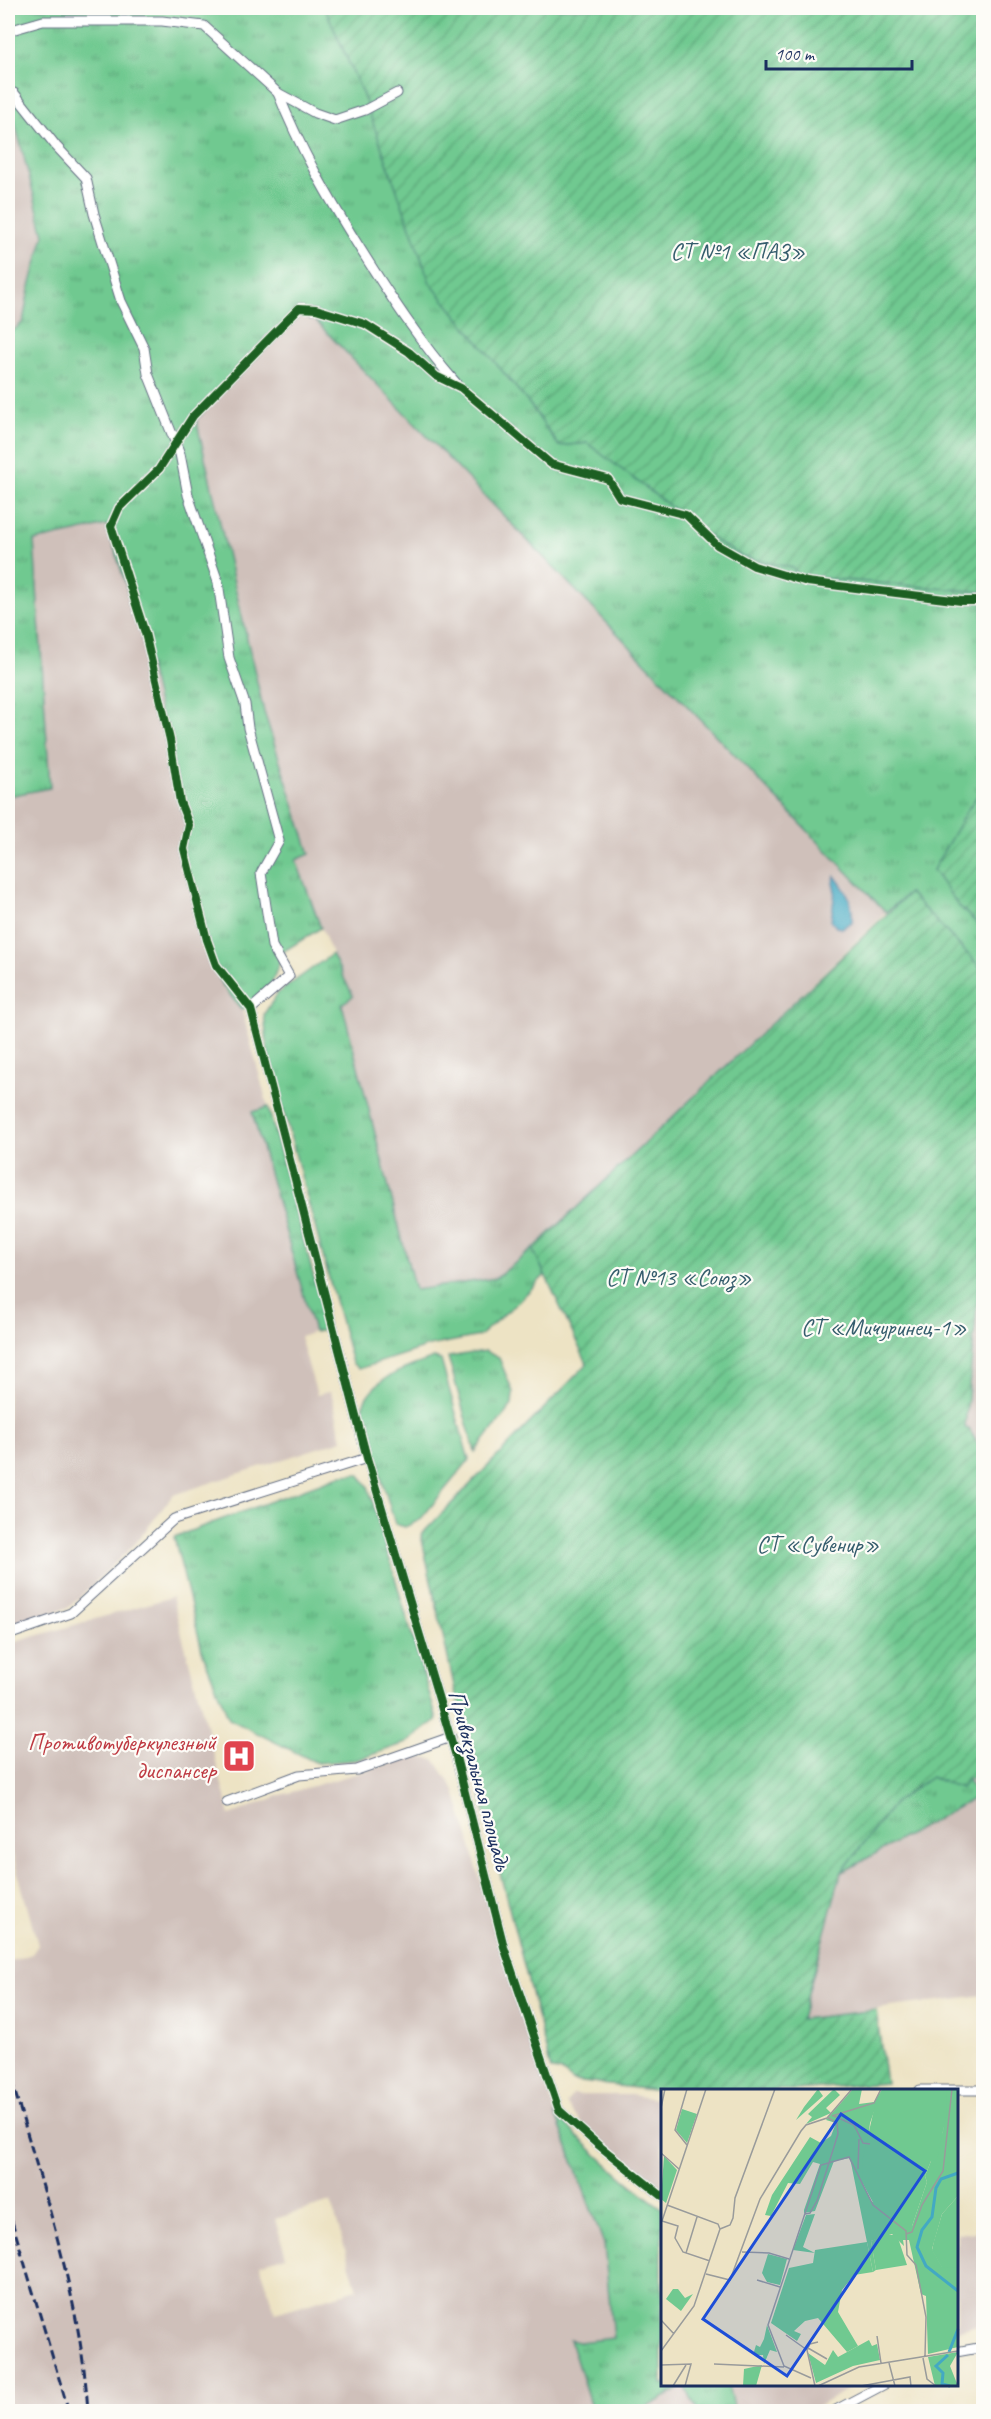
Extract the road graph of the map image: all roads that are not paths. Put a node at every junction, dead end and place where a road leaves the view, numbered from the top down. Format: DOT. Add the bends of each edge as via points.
graph roads {
  1 [pos="8,31"];
  2 [pos="8,93"];
  3 [pos="278,93"];
  4 [pos="397,93"];
  5 [pos="461,388"];
  6 [pos="176,442"];
  7 [pos="984,601"];
  8 [pos="251,1009"];
  9 [pos="367,1458"];
  10 [pos="8,1635"];
  11 [pos="451,1737"];
  12 [pos="227,1802"];
  13 [pos="958,2090"];
  14 [pos="984,2090"];
  15 [pos="661,2194"];
  16 [pos="984,2347"];
  17 [pos="958,2352"];
  18 [pos="883,2386"];
  19 [pos="832,2412"];
  1 -- 3 [label="street" via="43,21 162,21 204,26"];
  2 -- 6 [label="street" via="14,93 87,178 121,301 144,348 148,374"];
  3 -- 4 [label="street" via="335,120"];
  3 -- 5 [label="street" via="306,157 344,223 402,315"];
  5 -- 6 [label="street" via="436,376 409,352 364,324 316,309 299,308 193,416"];
  5 -- 7 [label="street" via="551,464 608,479 620,498 686,515 717,545 754,566 807,582 961,602"];
  6 -- 8 [label="street" via="188,495 218,582 229,658 245,704 279,841 261,873 272,946 289,976"];
  6 -- 8 [label="street" via="159,469 119,508 111,526 145,633 170,740 180,802 189,825 184,849 207,940 216,965"];
  8 -- 9 [label="street, Привокзальная площадь"];
  9 -- 10 [label="street" via="174,1520 72,1613"];
  9 -- 11 [label="street, Привокзальная площадь"];
  11 -- 12 [label="street" via="357,1770 299,1775"];
  11 -- 15 [label="street, Привокзальная площадь" via="504,1947 559,2110"];
  13 -- 14 [label="street"];
  16 -- 17 [label="street"];
  18 -- 19 [label="street"];
}
